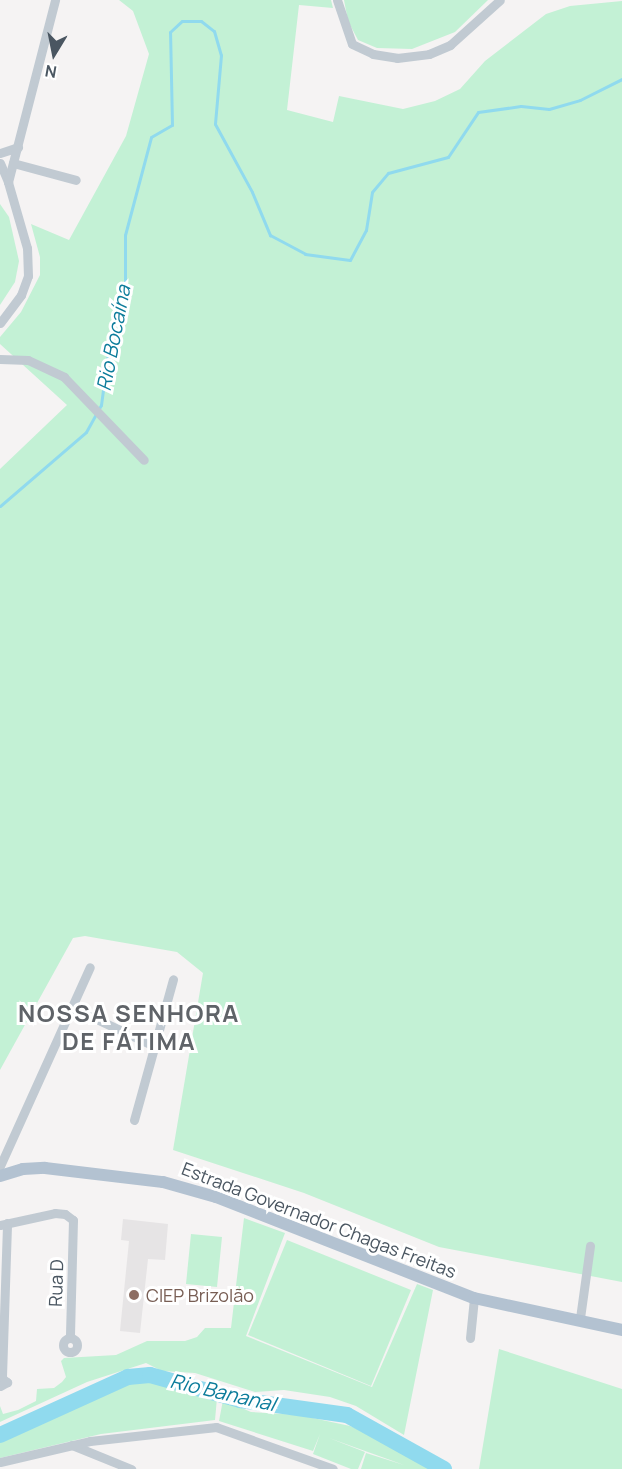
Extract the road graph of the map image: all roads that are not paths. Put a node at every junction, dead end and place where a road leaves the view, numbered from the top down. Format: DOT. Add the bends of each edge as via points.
graph roads {
  1 [pos="55,0"];
  2 [pos="337,0"];
  3 [pos="500,0"];
  4 [pos="18,147"];
  5 [pos="0,153"];
  6 [pos="13,163"];
  7 [pos="0,164"];
  8 [pos="76,180"];
  9 [pos="8,182"];
  10 [pos="0,323"];
  11 [pos="0,359"];
  12 [pos="144,460"];
  13 [pos="90,967"];
  14 [pos="173,979"];
  15 [pos="74,1008"];
  16 [pos="152,1045"];
  17 [pos="134,1120"];
  18 [pos="0,1166"];
  19 [pos="0,1176"];
  20 [pos="4,1224"];
  21 [pos="590,1246"];
  22 [pos="474,1298"];
  23 [pos="579,1318"];
  24 [pos="622,1330"];
  25 [pos="70,1338"];
  26 [pos="470,1338"];
  27 [pos="1,1380"];
  28 [pos="71,1444"];
  29 [pos="0,1462"];
  30 [pos="131,1469"];
  31 [pos="333,1469"];
  1 -- 4 [label="street"];
  2 -- 3 [label="street" via="352,44 373,54 397,58 420,57 450,45"];
  4 -- 5 [label="street"];
  4 -- 6 [label="street"];
  6 -- 8 [label="street"];
  6 -- 9 [label="street"];
  7 -- 9 [label="street"];
  9 -- 10 [label="street" via="29,267 21,295"];
  11 -- 12 [label="street" via="20,358 49,368 69,381"];
  13 -- 15 [label="street"];
  14 -- 16 [label="street"];
  15 -- 16 [label="street"];
  15 -- 18 [label="street"];
  16 -- 17 [label="street"];
  19 -- 22 [label="main road, Estrada Governador Chagas Freitas" via="23,1169 63,1169 130,1175 179,1185"];
  20 -- 25 [label="street, Rua D" via="61,1213 73,1220"];
  20 -- 27 [label="street"];
  21 -- 23 [label="street"];
  22 -- 23 [label="main road, Estrada Governador Chagas Freitas"];
  22 -- 26 [label="street"];
  23 -- 24 [label="main road, Estrada Governador Chagas Freitas"];
  28 -- 29 [label="street"];
  28 -- 30 [label="street"];
  28 -- 31 [label="street" via="216,1427"];
}
